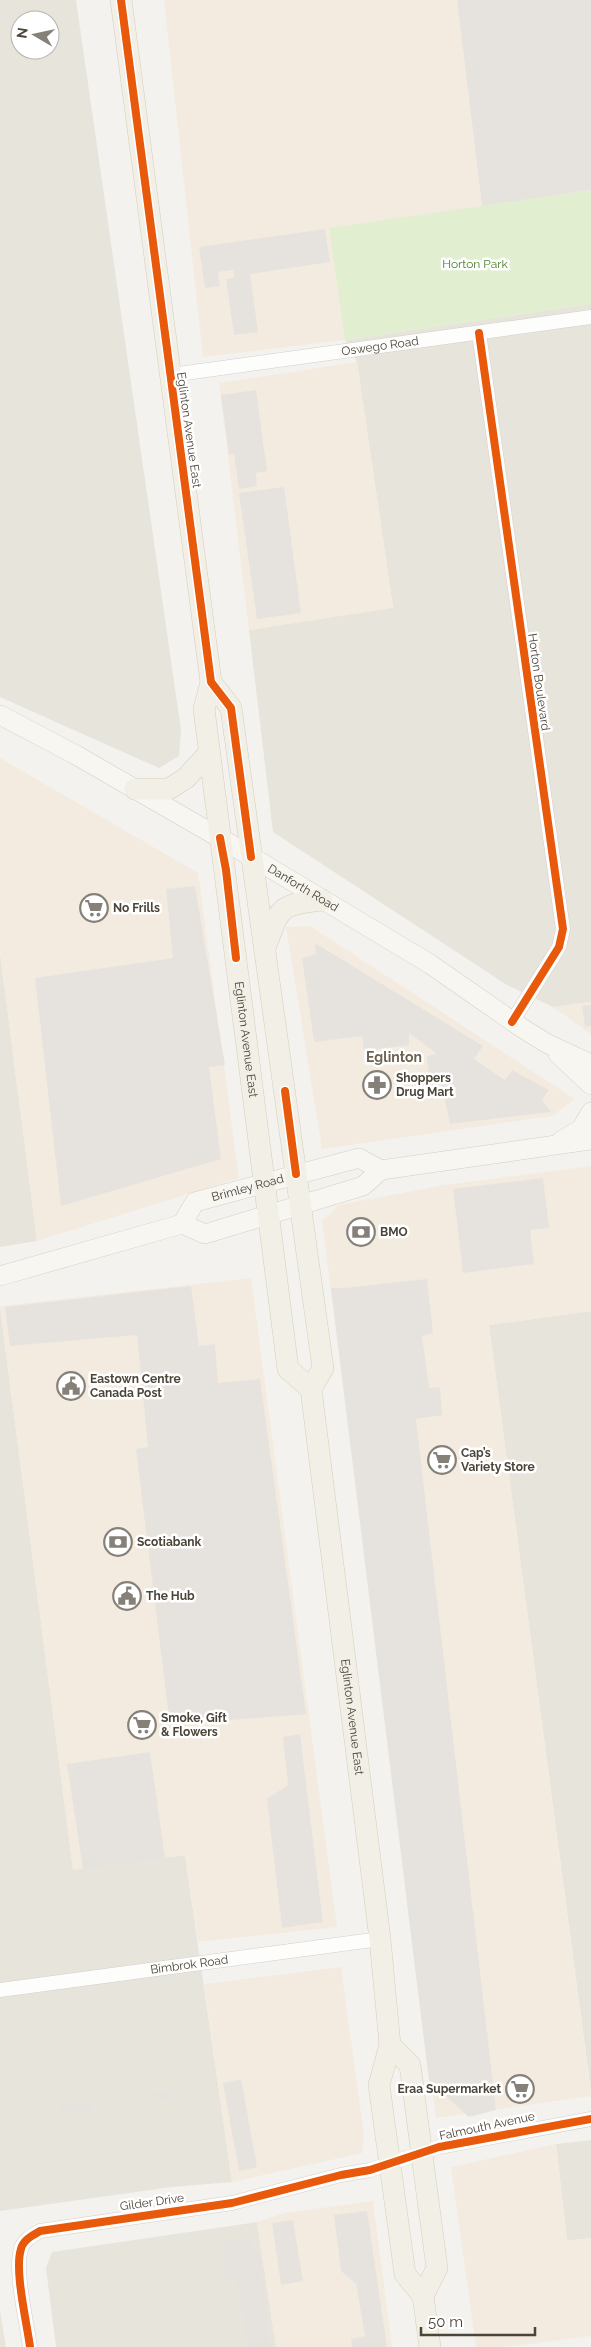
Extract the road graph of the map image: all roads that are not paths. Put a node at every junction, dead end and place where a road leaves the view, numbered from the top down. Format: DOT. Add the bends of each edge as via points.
graph roads {
  1 [pos="121,0"];
  2 [pos="591,318"];
  3 [pos="479,332"];
  4 [pos="171,374"];
  5 [pos="211,682"];
  6 [pos="0,715"];
  7 [pos="209,753"];
  8 [pos="135,789"];
  9 [pos="220,838"];
  10 [pos="251,857"];
  11 [pos="322,900"];
  12 [pos="264,951"];
  13 [pos="512,1022"];
  14 [pos="590,1077"];
  15 [pos="591,1110"];
  16 [pos="591,1140"];
  17 [pos="556,1144"];
  18 [pos="381,1170"];
  19 [pos="296,1174"];
  20 [pos="265,1183"];
  21 [pos="301,1205"];
  22 [pos="269,1215"];
  23 [pos="182,1224"];
  24 [pos="0,1276"];
  25 [pos="311,1389"];
  26 [pos="380,1939"];
  27 [pos="0,1990"];
  28 [pos="390,2045"];
  29 [pos="591,2119"];
  30 [pos="421,2154"];
  31 [pos="389,2163"];
  32 [pos="423,2296"];
  33 [pos="30,2347"];
  34 [pos="430,2347"];
  1 -- 4 [label="main road, Eglinton Avenue East"];
  2 -- 3 [label="street, Oswego Road"];
  3 -- 4 [label="street, Oswego Road"];
  3 -- 13 [label="street, Horton Boulevard" via="563,929 559,947"];
  4 -- 5 [label="main road, Eglinton Avenue East"];
  5 -- 7 [label="main road, Eglinton Avenue East" via="204,709"];
  5 -- 10 [label="main road" via="231,708"];
  6 -- 8 [label="main road, Danforth Road"];
  7 -- 8 [label="main road" via="186,778 169,789"];
  7 -- 9 [label="main road, Eglinton Avenue East"];
  8 -- 9 [label="main road, Danforth Road"];
  9 -- 10 [label="main road, Danforth Road"];
  9 -- 20 [label="main road, Eglinton Avenue East"];
  10 -- 11 [label="main road, Danforth Road"];
  10 -- 12 [label="main road"];
  11 -- 12 [label="main road" via="294,903 282,910"];
  11 -- 13 [label="main road, Danforth Road" via="430,964"];
  12 -- 19 [label="main road"];
  13 -- 14 [label="main road, Danforth Road"];
  14 -- 15 [label="main road"];
  15 -- 17 [label="main road" via="581,1129"];
  16 -- 17 [label="main road"];
  17 -- 18 [label="main road"];
  18 -- 19 [label="main road, Brimley Road" via="359,1158"];
  18 -- 21 [label="main road" via="363,1186"];
  19 -- 20 [label="main road, Brimley Road"];
  19 -- 21 [label="main road"];
  20 -- 22 [label="main road, Eglinton Avenue East"];
  20 -- 23 [label="main road, Brimley Road" via="195,1202"];
  21 -- 22 [label="main road"];
  21 -- 25 [label="main road" via="323,1368"];
  22 -- 23 [label="main road" via="205,1234"];
  22 -- 25 [label="main road, Eglinton Avenue East" via="288,1369"];
  23 -- 24 [label="main road"];
  25 -- 26 [label="main road, Eglinton Avenue East"];
  26 -- 27 [label="street, Bimbrok Road"];
  26 -- 28 [label="main road, Eglinton Avenue East"];
  28 -- 30 [label="main road" via="410,2065"];
  28 -- 31 [label="main road, Eglinton Avenue East" via="380,2085"];
  29 -- 30 [label="street, Falmouth Avenue" via="491,2136"];
  30 -- 31 [label="street, Falmouth Avenue"];
  30 -- 32 [label="main road" via="437,2268"];
  31 -- 32 [label="main road, Eglinton Avenue East" via="405,2274"];
  31 -- 33 [label="street, Gilder Drive" via="232,2202 40,2231 26,2240 21,2248 19,2266"];
  32 -- 34 [label="main road"];
}
